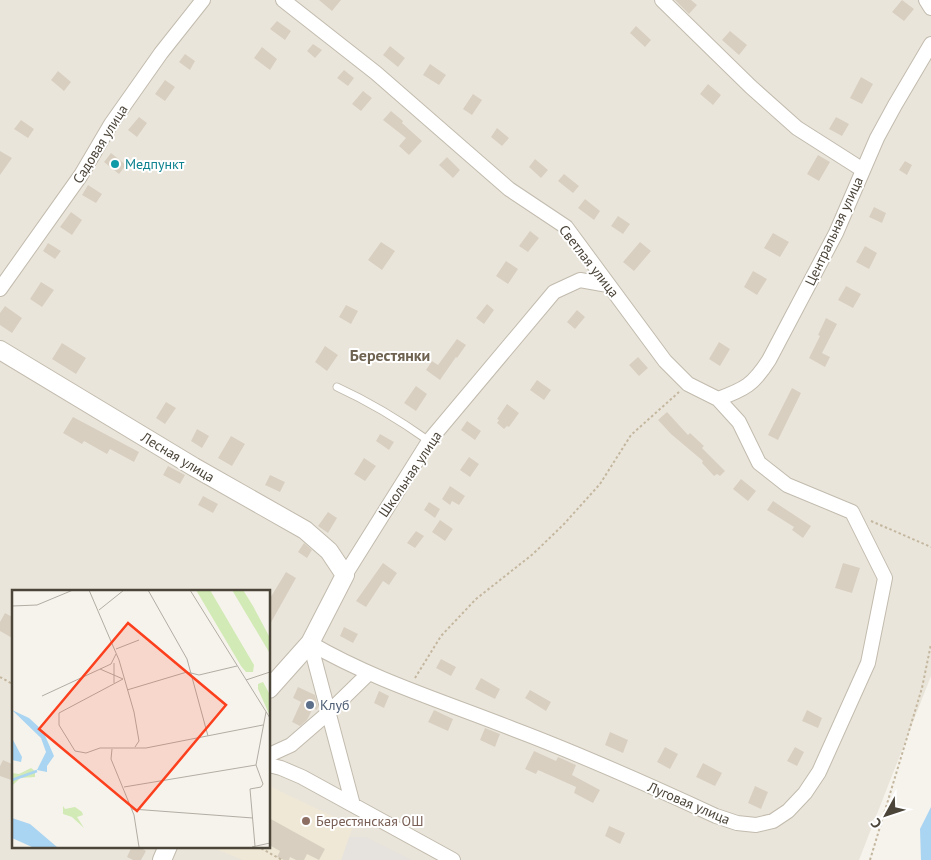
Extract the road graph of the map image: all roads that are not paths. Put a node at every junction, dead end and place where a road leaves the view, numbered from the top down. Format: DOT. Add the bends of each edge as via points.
graph roads {
  1 [pos="203,0"];
  2 [pos="283,0"];
  3 [pos="662,0"];
  4 [pos="926,0"];
  5 [pos="931,8"];
  6 [pos="931,44"];
  7 [pos="862,170"];
  8 [pos="608,285"];
  9 [pos="0,289"];
  10 [pos="0,350"];
  11 [pos="337,387"];
  12 [pos="718,399"];
  13 [pos="429,441"];
  14 [pos="852,512"];
  15 [pos="345,575"];
  16 [pos="310,643"];
  17 [pos="369,673"];
  18 [pos="270,688"];
  19 [pos="328,713"];
  20 [pos="270,755"];
  21 [pos="270,765"];
  22 [pos="353,805"];
  23 [pos="167,848"];
  24 [pos="162,860"];
  25 [pos="453,860"];
  1 -- 9 [label="street, Садовая улица" via="111,124 81,175"];
  2 -- 8 [label="street, Светлая улица" via="376,73 509,190 566,227"];
  3 -- 7 [label="street" via="797,128"];
  4 -- 5 [label="street"];
  6 -- 7 [label="street, Центральная улица"];
  7 -- 12 [label="street, Центральная улица" via="836,233 765,366 743,390"];
  8 -- 12 [label="street, Светлая улица" via="665,361 688,384"];
  8 -- 13 [label="street, Школьная улица" via="580,280 554,292"];
  10 -- 15 [label="street, Лесная улица" via="305,530 329,551"];
  11 -- 13 [label="lane" via="393,416"];
  12 -- 14 [label="street, Светлая улица" via="739,422 759,463 787,485"];
  13 -- 15 [label="street, Школьная улица"];
  14 -- 17 [label="street, Луговая улица" via="884,578 868,663 819,772 805,793 773,822 756,825 716,816 562,747"];
  15 -- 16 [label="street, Школьная улица"];
  16 -- 17 [label="street, Луговая улица"];
  16 -- 18 [label="street, Школьная улица"];
  16 -- 19 [label="street"];
  17 -- 19 [label="street"];
  19 -- 20 [label="street" via="291,745"];
  19 -- 22 [label="street"];
  21 -- 22 [label="street" via="302,777"];
  22 -- 25 [label="street"];
  23 -- 24 [label="street"];
}
